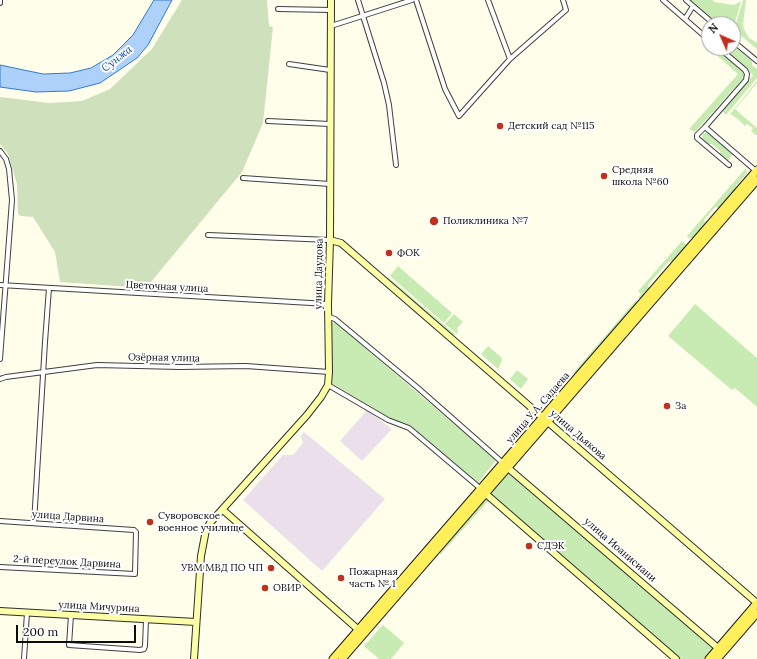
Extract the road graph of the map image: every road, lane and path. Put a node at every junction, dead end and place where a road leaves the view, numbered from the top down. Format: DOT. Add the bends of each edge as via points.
graph roads {
  1 [pos="331,0"];
  2 [pos="358,0"];
  3 [pos="412,0"];
  4 [pos="416,0"];
  5 [pos="488,0"];
  6 [pos="563,0"];
  7 [pos="663,0"];
  8 [pos="686,0"];
  9 [pos="693,6"];
  10 [pos="278,9"];
  11 [pos="331,10"];
  12 [pos="705,16"];
  13 [pos="363,17"];
  14 [pos="685,19"];
  15 [pos="331,26"];
  16 [pos="701,33"];
  17 [pos="741,48"];
  18 [pos="728,56"];
  19 [pos="510,59"];
  20 [pos="757,61"];
  21 [pos="289,64"];
  22 [pos="330,70"];
  23 [pos="268,121"];
  24 [pos="330,124"];
  25 [pos="705,127"];
  26 [pos="0,151"];
  27 [pos="396,165"];
  28 [pos="729,165"];
  29 [pos="756,170"];
  30 [pos="243,178"];
  31 [pos="757,180"];
  32 [pos="330,184"];
  33 [pos="208,235"];
  34 [pos="330,240"];
  35 [pos="2,285"];
  36 [pos="49,288"];
  37 [pos="328,304"];
  38 [pos="329,317"];
  39 [pos="0,359"];
  40 [pos="43,372"];
  41 [pos="329,372"];
  42 [pos="0,379"];
  43 [pos="328,385"];
  44 [pos="545,420"];
  45 [pos="506,465"];
  46 [pos="483,491"];
  47 [pos="223,510"];
  48 [pos="0,521"];
  49 [pos="34,523"];
  50 [pos="134,530"];
  51 [pos="0,567"];
  52 [pos="757,603"];
  53 [pos="0,611"];
  54 [pos="27,613"];
  55 [pos="757,613"];
  56 [pos="71,615"];
  57 [pos="146,620"];
  58 [pos="196,622"];
  59 [pos="361,632"];
  60 [pos="718,648"];
  61 [pos="24,659"];
  62 [pos="194,659"];
  63 [pos="333,659"];
  64 [pos="342,659"];
  65 [pos="676,659"];
  66 [pos="709,659"];
  67 [pos="717,659"];
  1 -- 11 [label="street, улица Даудова"];
  2 -- 13 [label="street"];
  3 -- 13 [label="street"];
  4 -- 19 [label="street" via="445,89 459,116"];
  5 -- 19 [label="street"];
  6 -- 19 [label="street" via="566,10"];
  7 -- 14 [label="street"];
  8 -- 9 [label="street"];
  9 -- 12 [label="street"];
  9 -- 14 [label="street"];
  10 -- 11 [label="street"];
  11 -- 15 [label="street, улица Даудова"];
  13 -- 15 [label="street"];
  13 -- 27 [label="street" via="384,83"];
  14 -- 16 [label="street"];
  15 -- 22 [label="street, улица Даудова"];
  17 -- 20 [label="street"];
  18 -- 25 [label="street" via="745,70 746,80"];
  21 -- 22 [label="street"];
  22 -- 24 [label="street, улица Даудова"];
  23 -- 24 [label="street"];
  24 -- 32 [label="street, улица Даудова"];
  25 -- 28 [label="street" via="697,138"];
  25 -- 29 [label="street"];
  26 -- 35 [label="street" via="9,169 12,200"];
  29 -- 44 [label="main road, улица У.А. Садаева"];
  30 -- 32 [label="street"];
  31 -- 44 [label="main road, улица У.А. Садаева"];
  32 -- 34 [label="street, улица Даудова"];
  33 -- 34 [label="street"];
  34 -- 37 [label="street, улица Даудова"];
  34 -- 44 [label="street, улица Дьякова" via="341,243"];
  35 -- 36 [label="street, Цветочная улица"];
  35 -- 39 [label="street"];
  36 -- 37 [label="street, Цветочная улица"];
  36 -- 40 [label="street"];
  37 -- 38 [label="street, улица Даудова"];
  38 -- 41 [label="street, улица Даудова"];
  38 -- 45 [label="street, улица Иоанисиани" via="335,319 418,388"];
  40 -- 41 [label="street, Озёрная улица" via="97,364 246,366"];
  40 -- 42 [label="street, Озёрная улица"];
  40 -- 49 [label="street"];
  41 -- 43 [label="street, улица Даудова"];
  43 -- 46 [label="street" via="388,420 409,428"];
  43 -- 47 [label="street, улица Даудова" via="308,415"];
  44 -- 45 [label="main road, улица У.А. Садаева"];
  44 -- 52 [label="street, улица Дьякова"];
  45 -- 46 [label="main road, улица У.А. Садаева"];
  45 -- 60 [label="street, улица Иоанисиани"];
  46 -- 59 [label="main road, улица У.А. Садаева"];
  46 -- 65 [label="street"];
  47 -- 58 [label="street, улица Даудова" via="210,523 203,537"];
  47 -- 59 [label="street"];
  48 -- 49 [label="street, улица Дарвина"];
  49 -- 50 [label="street, улица Дарвина"];
  50 -- 51 [label="street, 2-й переулок Дарвина" via="134,574"];
  52 -- 60 [label="main road"];
  53 -- 54 [label="street, улица Мичурина"];
  54 -- 56 [label="street, улица Мичурина"];
  54 -- 61 [label="street"];
  55 -- 67 [label="main road"];
  56 -- 57 [label="street, улица Мичурина"];
  56 -- 57 [label="street" via="69,645 140,650 145,646"];
  57 -- 58 [label="street, улица Мичурина"];
  58 -- 62 [label="street, улица Даудова"];
  59 -- 63 [label="main road, улица У.А. Садаева"];
  59 -- 64 [label="main road, улица У.А. Садаева"];
  60 -- 66 [label="main road"];
}
